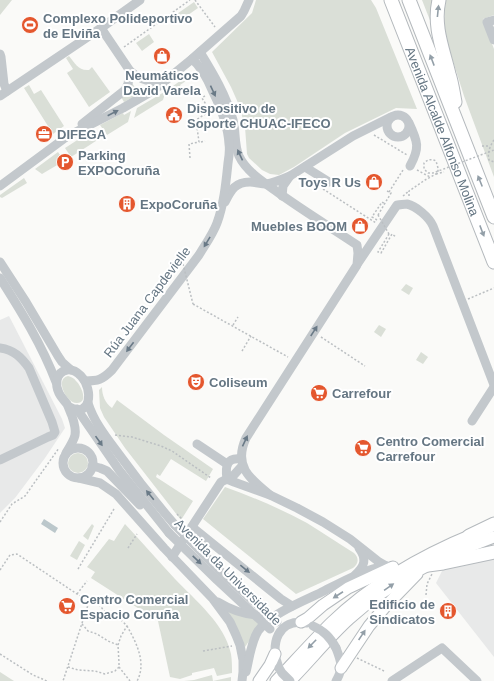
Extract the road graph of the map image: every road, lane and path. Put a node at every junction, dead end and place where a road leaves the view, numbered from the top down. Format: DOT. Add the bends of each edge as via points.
graph roads {
  1 [pos="140,0"];
  2 [pos="190,0"];
  3 [pos="195,0"];
  4 [pos="249,0"];
  5 [pos="386,0"];
  6 [pos="391,0"];
  7 [pos="439,0"];
  8 [pos="410,2"];
  9 [pos="396,13"];
  10 [pos="494,20"];
  11 [pos="215,26"];
  12 [pos="101,28"];
  13 [pos="494,40"];
  14 [pos="124,47"];
  15 [pos="200,52"];
  16 [pos="0,54"];
  17 [pos="192,58"];
  18 [pos="130,71"];
  19 [pos="172,75"];
  20 [pos="154,90"];
  21 [pos="3,93"];
  22 [pos="208,94"];
  23 [pos="391,117"];
  24 [pos="409,123"];
  25 [pos="371,130"];
  26 [pos="460,131"];
  27 [pos="389,132"];
  28 [pos="404,135"];
  29 [pos="66,137"];
  30 [pos="494,140"];
  31 [pos="205,141"];
  32 [pos="201,142"];
  33 [pos="482,146"];
  34 [pos="490,146"];
  35 [pos="494,150"];
  36 [pos="416,152"];
  37 [pos="190,158"];
  38 [pos="494,162"];
  39 [pos="408,165"];
  40 [pos="305,167"];
  41 [pos="444,172"];
  42 [pos="436,174"];
  43 [pos="290,176"];
  44 [pos="430,177"];
  45 [pos="266,184"];
  46 [pos="326,185"];
  47 [pos="0,186"];
  48 [pos="286,200"];
  49 [pos="385,204"];
  50 [pos="407,204"];
  51 [pos="494,217"];
  52 [pos="377,220"];
  53 [pos="376,222"];
  54 [pos="217,223"];
  55 [pos="396,237"];
  56 [pos="373,241"];
  57 [pos="357,245"];
  58 [pos="182,260"];
  59 [pos="0,262"];
  60 [pos="494,262"];
  61 [pos="358,265"];
  62 [pos="1,281"];
  63 [pos="494,288"];
  64 [pos="472,298"];
  65 [pos="238,317"];
  66 [pos="232,326"];
  67 [pos="317,335"];
  68 [pos="251,336"];
  69 [pos="0,348"];
  70 [pos="242,350"];
  71 [pos="289,358"];
  72 [pos="366,366"];
  73 [pos="71,370"];
  74 [pos="84,381"];
  75 [pos="56,382"];
  76 [pos="494,386"];
  77 [pos="88,403"];
  78 [pos="72,408"];
  79 [pos="472,421"];
  80 [pos="115,436"];
  81 [pos="197,444"];
  82 [pos="63,450"];
  83 [pos="0,460"];
  84 [pos="242,462"];
  85 [pos="227,464"];
  86 [pos="91,468"];
  87 [pos="79,478"];
  88 [pos="211,478"];
  89 [pos="227,478"];
  90 [pos="100,483"];
  91 [pos="270,495"];
  92 [pos="114,509"];
  93 [pos="159,520"];
  94 [pos="0,522"];
  95 [pos="494,525"];
  96 [pos="192,527"];
  97 [pos="137,534"];
  98 [pos="469,536"];
  99 [pos="494,537"];
  100 [pos="356,544"];
  101 [pos="128,548"];
  102 [pos="494,552"];
  103 [pos="172,558"];
  104 [pos="429,563"];
  105 [pos="398,565"];
  106 [pos="386,566"];
  107 [pos="0,570"];
  108 [pos="78,570"];
  109 [pos="348,579"];
  110 [pos="87,581"];
  111 [pos="77,594"];
  112 [pos="426,595"];
  113 [pos="213,599"];
  114 [pos="89,602"];
  115 [pos="292,606"];
  116 [pos="296,623"];
  117 [pos="82,624"];
  118 [pos="128,626"];
  119 [pos="275,643"];
  120 [pos="118,645"];
  121 [pos="240,645"];
  122 [pos="202,651"];
  123 [pos="0,654"];
  124 [pos="275,654"];
  125 [pos="354,657"];
  126 [pos="68,667"];
  127 [pos="118,667"];
  128 [pos="384,671"];
  129 [pos="339,676"];
  130 [pos="46,681"];
  131 [pos="63,681"];
  132 [pos="130,681"];
  133 [pos="137,681"];
  134 [pos="242,681"];
  135 [pos="259,681"];
  136 [pos="276,681"];
  137 [pos="290,681"];
  138 [pos="392,681"];
  139 [pos="477,681"];
  1 -- 12 [label="street"];
  2 -- 14 [label="path"];
  3 -- 11 [label="path"];
  4 -- 15 [label="street" via="241,16"];
  5 -- 9 [label="highway"];
  6 -- 9 [label="highway, Avenida Alcalde Alfonso Molina"];
  26 -- 7 [label="highway, one-way" via="450,76 438,34"];
  26 -- 8 [label="highway, Avenida Alcalde Alfonso Molina, one-way"];
  9 -- 60 [label="highway, Avenida Alcalde Alfonso Molina, one-way"];
  10 -- 13 [label="street" via="487,22"];
  12 -- 18 [label="street"];
  12 -- 21 [label="street"];
  15 -- 17 [label="street"];
  45 -- 15 [label="street, one-way" via="248,168 239,155 230,110"];
  16 -- 21 [label="street"];
  17 -- 19 [label="street"];
  17 -- 54 [label="street, Rúa Juana Capdevielle, one-way" via="210,85 222,113 230,145 228,170"];
  18 -- 19 [label="street" via="139,78 149,81 161,80"];
  18 -- 20 [label="street" via="138,84"];
  18 -- 29 [label="street" via="125,90"];
  19 -- 20 [label="street"];
  29 -- 20 [label="street, one-way"];
  22 -- 37 [label="path" via="202,98 210,112 196,120 199,142 189,144"];
  23 -- 24 [label="street" via="403,116"];
  23 -- 25 [label="street, Rúa Juana Capdevielle"];
  23 -- 27 [label="street" via="387,126"];
  24 -- 28 [label="street"];
  24 -- 36 [label="street" via="417,143"];
  25 -- 27 [label="street" via="381,128"];
  25 -- 39 [label="path" via="411,158"];
  25 -- 40 [label="street, Rúa Juana Capdevielle" via="353,136"];
  51 -- 26 [label="highway, Avenida Alcalde Alfonso Molina, one-way"];
  27 -- 28 [label="street" via="394,136"];
  28 -- 36 [label="street" via="412,142"];
  29 -- 47 [label="street"];
  30 -- 34 [label="path"];
  31 -- 32 [label="path"];
  33 -- 34 [label="path"];
  34 -- 38 [label="path" via="489,160"];
  35 -- 42 [label="path, bridge" via="433,173 428,173 424,169 424,163 436,161 438,168 438,172"];
  36 -- 39 [label="street"];
  39 -- 44 [label="path"];
  39 -- 49 [label="path" via="388,192 391,193"];
  40 -- 43 [label="street, Rúa Juana Capdevielle"];
  40 -- 46 [label="street"];
  41 -- 42 [label="path"];
  42 -- 44 [label="path"];
  43 -- 45 [label="street, Rúa Juana Capdevielle"];
  43 -- 48 [label="street" via="284,186"];
  44 -- 50 [label="path" via="409,191"];
  45 -- 48 [label="street"];
  45 -- 54 [label="street, Rúa Juana Capdevielle" via="250,182 234,187"];
  46 -- 53 [label="path"];
  48 -- 57 [label="street"];
  49 -- 52 [label="path" via="382,202 372,217"];
  49 -- 55 [label="path, bridge" via="378,215 389,234 378,252 381,253 392,234"];
  50 -- 56 [label="street" via="397,205"];
  50 -- 76 [label="street" via="430,220"];
  54 -- 74 [label="street, Rúa Juana Capdevielle, one-way" via="199,255 112,370 98,380"];
  56 -- 57 [label="street"];
  56 -- 61 [label="street"];
  57 -- 61 [label="street"];
  58 -- 66 [label="path, bridge" via="192,304"];
  59 -- 73 [label="street" via="58,356"];
  84 -- 61 [label="street, one-way" via="241,451 246,438"];
  62 -- 75 [label="street" via="20,309 46,357"];
  63 -- 64 [label="path"];
  65 -- 66 [label="path"];
  66 -- 68 [label="path"];
  67 -- 72 [label="path"];
  68 -- 70 [label="path"];
  68 -- 71 [label="path"];
  69 -- 83 [label="street" via="16,353 29,368 55,432"];
  73 -- 74 [label="street"];
  73 -- 75 [label="street" via="61,372"];
  74 -- 77 [label="street" via="89,391"];
  75 -- 78 [label="street" via="60,396"];
  76 -- 79 [label="street"];
  77 -- 78 [label="street" via="83,408"];
  116 -- 77 [label="street, Avenida da Universidade, one-way, bridge" via="277,622 224,575 176,525 112,445 95,420"];
  78 -- 82 [label="street" via="76,433 74,442"];
  78 -- 93 [label="street, Avenida da Universidade, one-way"];
  80 -- 88 [label="path" via="132,437 161,446"];
  81 -- 85 [label="street"];
  82 -- 86 [label="street" via="85,449 93,461"];
  82 -- 87 [label="street" via="66,472"];
  82 -- 94 [label="path" via="56,452 25,496 12,504"];
  84 -- 85 [label="street" via="232,459"];
  84 -- 89 [label="street" via="234,476"];
  84 -- 91 [label="street" via="251,480"];
  85 -- 89 [label="street"];
  86 -- 87 [label="street" via="88,474"];
  86 -- 90 [label="street"];
  86 -- 93 [label="street, Avenida da Universidade" via="107,471"];
  87 -- 90 [label="street"];
  89 -- 91 [label="street"];
  89 -- 96 [label="street" via="221,482"];
  90 -- 103 [label="street" via="116,494"];
  91 -- 100 [label="street" via="323,522"];
  92 -- 108 [label="path"];
  93 -- 119 [label="street, Avenida da Universidade, one-way, bridge" via="169,533 270,629"];
  95 -- 98 [label="highway"];
  96 -- 103 [label="street"];
  96 -- 115 [label="street, one-way"];
  97 -- 101 [label="path"];
  98 -- 104 [label="main road"];
  99 -- 104 [label="main road"];
  100 -- 106 [label="street"];
  100 -- 109 [label="street" via="362,552 364,562 360,570"];
  102 -- 104 [label="highway"];
  103 -- 113 [label="street"];
  104 -- 105 [label="main road"];
  104 -- 112 [label="path"];
  129 -- 104 [label="main road, one-way" via="369,626"];
  104 -- 136 [label="main road, one-way" via="390,576 354,603 331,623"];
  137 -- 104 [label="main road, one-way" via="350,618 379,594"];
  105 -- 106 [label="street"];
  105 -- 116 [label="main road, one-way" via="348,588 308,618"];
  106 -- 109 [label="street"];
  107 -- 111 [label="path" via="10,555 17,554"];
  109 -- 115 [label="street"];
  110 -- 111 [label="path"];
  111 -- 114 [label="path"];
  113 -- 115 [label="street" via="235,611 256,615 265,615"];
  113 -- 121 [label="street" via="230,622"];
  114 -- 117 [label="path"];
  114 -- 118 [label="path" via="97,603 107,614 116,616"];
  115 -- 134 [label="street" via="260,628 254,638"];
  116 -- 119 [label="street" via="280,630"];
  116 -- 129 [label="street, Avenida da Universidade, bridge" via="314,626 329,637 339,656"];
  117 -- 120 [label="path" via="88,631"];
  117 -- 126 [label="path"];
  118 -- 120 [label="path"];
  118 -- 133 [label="path" via="141,661"];
  119 -- 124 [label="street"];
  120 -- 127 [label="path"];
  121 -- 122 [label="path"];
  121 -- 134 [label="street"];
  123 -- 130 [label="path"];
  124 -- 135 [label="main road"];
  124 -- 137 [label="street, bridge" via="279,668"];
  125 -- 128 [label="path"];
  126 -- 127 [label="path" via="105,674 115,671"];
  126 -- 131 [label="path"];
  127 -- 132 [label="path"];
  138 -- 139 [label="street" via="442,648"];
}
